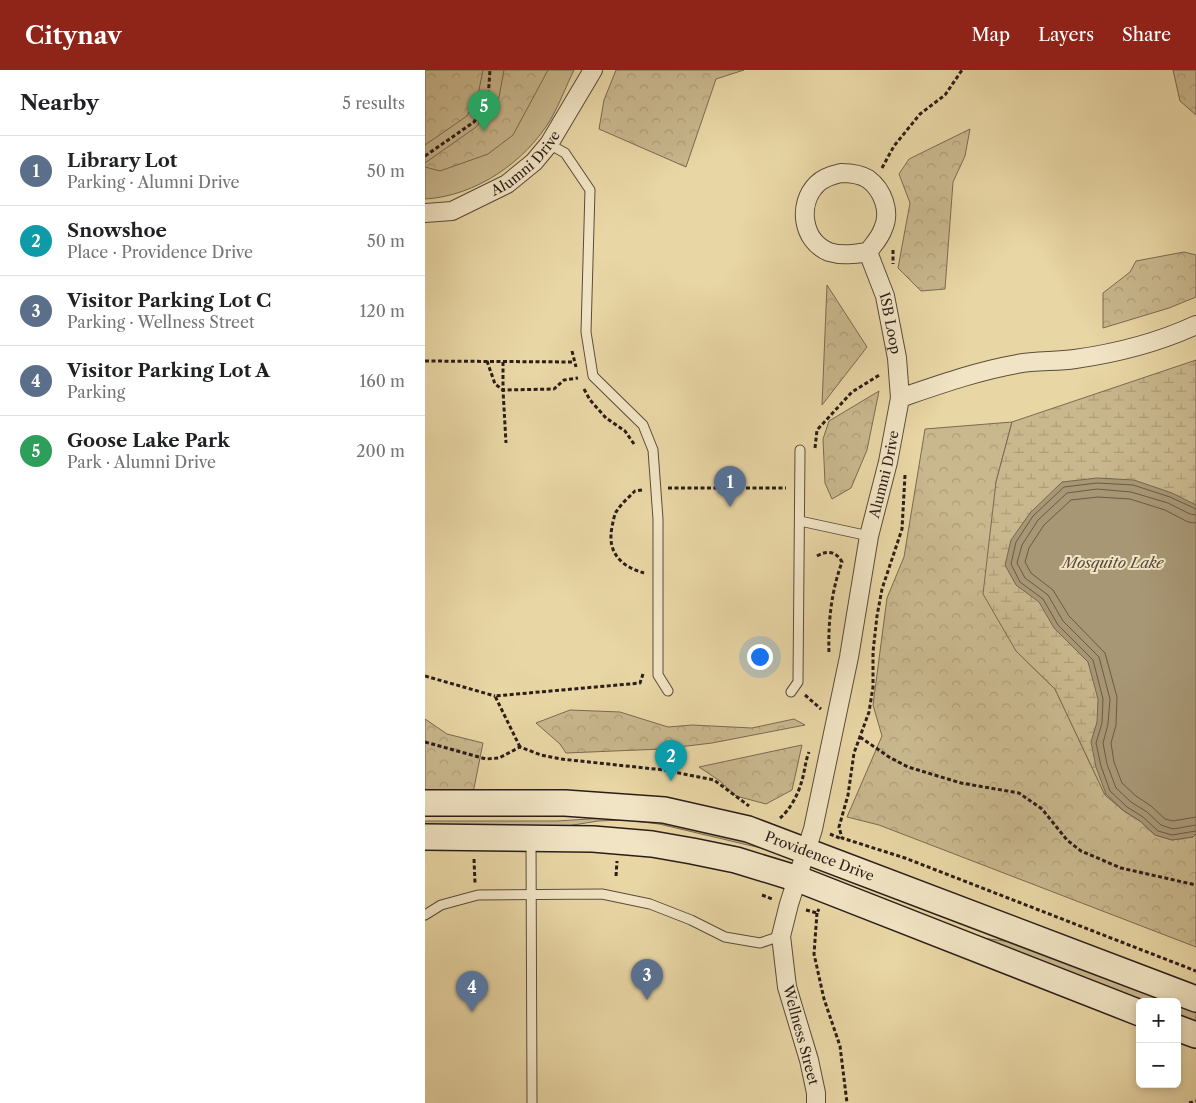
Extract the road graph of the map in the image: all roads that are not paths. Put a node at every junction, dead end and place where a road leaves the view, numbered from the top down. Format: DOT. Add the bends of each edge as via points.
graph roads {
  1 [pos="593,70"];
  2 [pos="549,144"];
  3 [pos="425,213"];
  4 [pos="868,252"];
  5 [pos="1196,325"];
  6 [pos="900,398"];
  7 [pos="800,450"];
  8 [pos="800,521"];
  9 [pos="869,536"];
  10 [pos="793,689"];
  11 [pos="668,691"];
  12 [pos="425,803"];
  13 [pos="425,837"];
  14 [pos="531,838"];
  15 [pos="806,850"];
  16 [pos="798,879"];
  17 [pos="532,896"];
  18 [pos="425,915"];
  19 [pos="781,936"];
  20 [pos="1196,999"];
  21 [pos="1136,1011"];
  22 [pos="1181,1029"];
  23 [pos="1196,1035"];
  24 [pos="532,1103"];
  25 [pos="816,1103"];
  1 -- 2 [label="street, Alumni Drive"];
  2 -- 3 [label="street, Alumni Drive" via="507,184 452,211"];
  2 -- 11 [label="lane" via="565,153 590,190 586,332 593,376 643,425 653,450 657,489 657,675"];
  4 -- 4 [label="street" via="884,228 884,200 877,187 867,179 854,174 828,176 809,194 805,207 809,233 828,251 841,255"];
  4 -- 6 [label="street, ISB Loop" via="885,296 897,358"];
  5 -- 6 [label="street" via="1132,348 1074,359 1018,364"];
  6 -- 9 [label="street, Alumni Drive"];
  7 -- 8 [label="lane"];
  8 -- 9 [label="lane"];
  8 -- 10 [label="lane" via="798,682"];
  9 -- 15 [label="street, Alumni Drive" via="849,657"];
  12 -- 15 [label="main road, Providence Drive" via="565,803 664,810 748,829"];
  13 -- 14 [label="main road"];
  14 -- 16 [label="main road" via="593,839 676,848 736,860"];
  14 -- 17 [label="lane"];
  15 -- 16 [label="street, Alumni Drive"];
  15 -- 20 [label="main road, Providence Drive"];
  16 -- 19 [label="street, Wellness Street"];
  16 -- 21 [label="main road"];
  17 -- 18 [label="lane" via="478,895 441,905"];
  17 -- 19 [label="lane" via="602,894 650,904 725,937 760,943"];
  17 -- 24 [label="lane"];
  19 -- 25 [label="street, Wellness Street" via="787,988 809,1060"];
  22 -- 23 [label="main road"];
}
